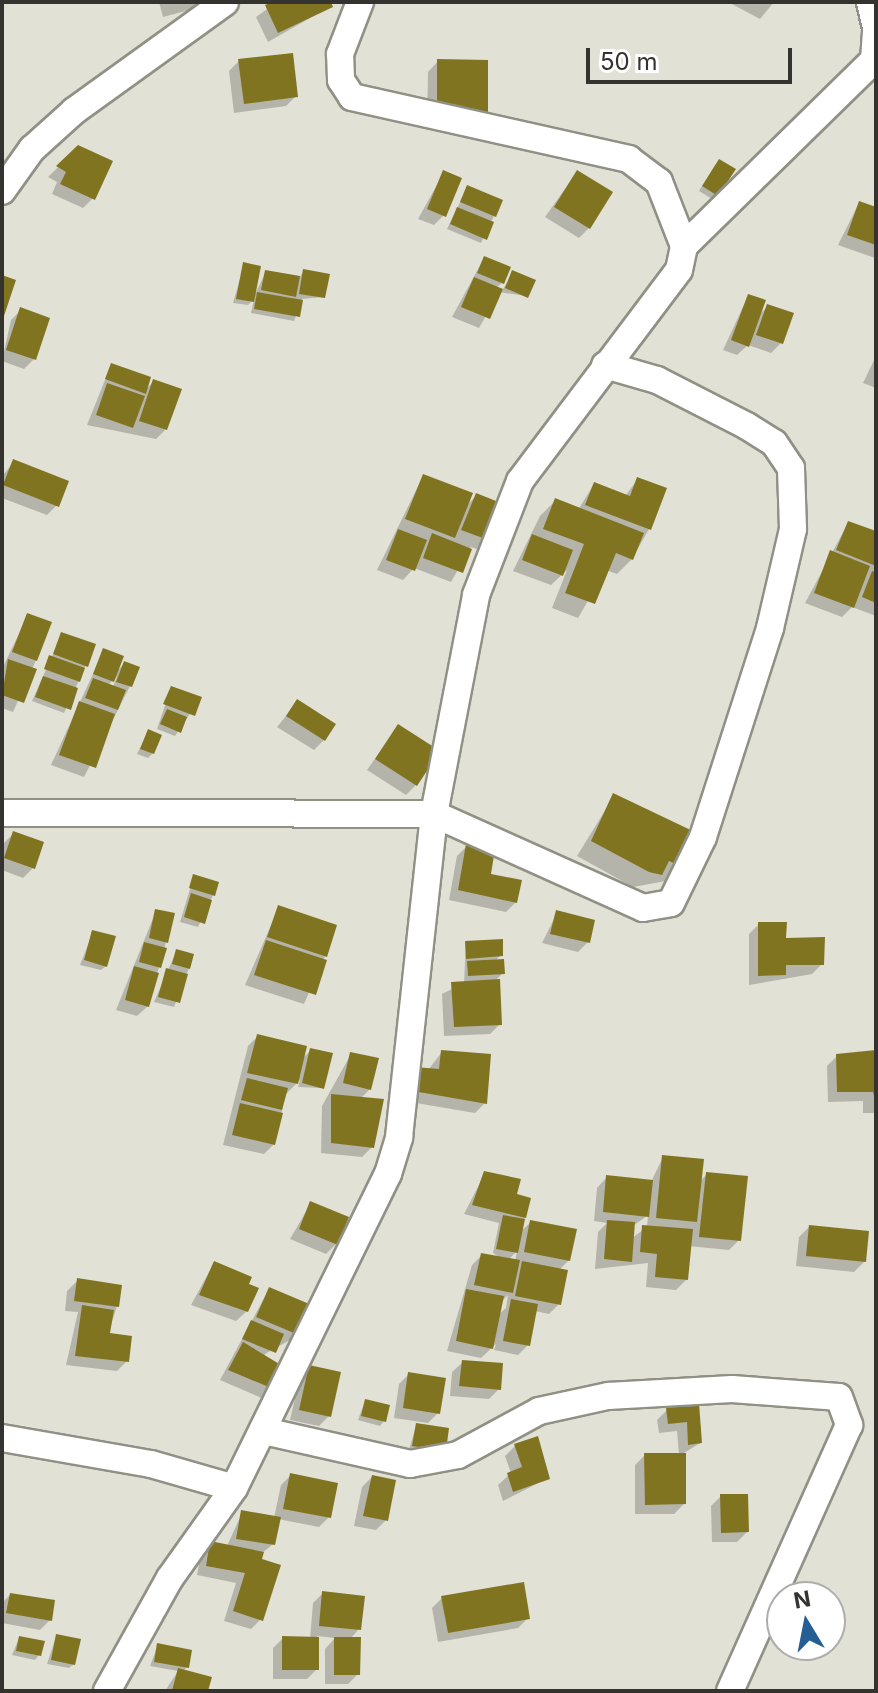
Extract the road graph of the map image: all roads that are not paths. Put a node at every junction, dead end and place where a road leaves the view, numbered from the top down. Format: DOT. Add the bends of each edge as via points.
graph roads {
  1 [pos="225,2"];
  2 [pos="360,2"];
  3 [pos="870,2"];
  4 [pos="876,27"];
  5 [pos="876,33"];
  6 [pos="2,191"];
  7 [pos="684,246"];
  8 [pos="605,365"];
  9 [pos="2,813"];
  10 [pos="434,814"];
  11 [pos="264,1431"];
  12 [pos="2,1438"];
  13 [pos="234,1488"];
  14 [pos="114,1690"];
  15 [pos="730,1691"];
  1 -- 6 [label="street" via="74,111"];
  2 -- 7 [label="street" via="340,54 341,80 352,97 629,159 659,182"];
  3 -- 4 [label="street"];
  5 -- 7 [label="street" via="874,60"];
  7 -- 8 [label="street" via="679,270"];
  8 -- 10 [label="street" via="520,481 476,595"];
  8 -- 10 [label="street" via="657,380 747,426 774,443 791,468 793,529 773,614 703,837 671,903 643,908"];
  9 -- 10 [label="street"];
  10 -- 11 [label="street" via="399,1137 321,1323"];
  11 -- 13 [label="street"];
  11 -- 15 [label="street" via="421,1464 458,1455 539,1411 608,1396 732,1389 839,1397 849,1425"];
  12 -- 13 [label="street" via="151,1464"];
  13 -- 14 [label="street" via="170,1578"];
}
